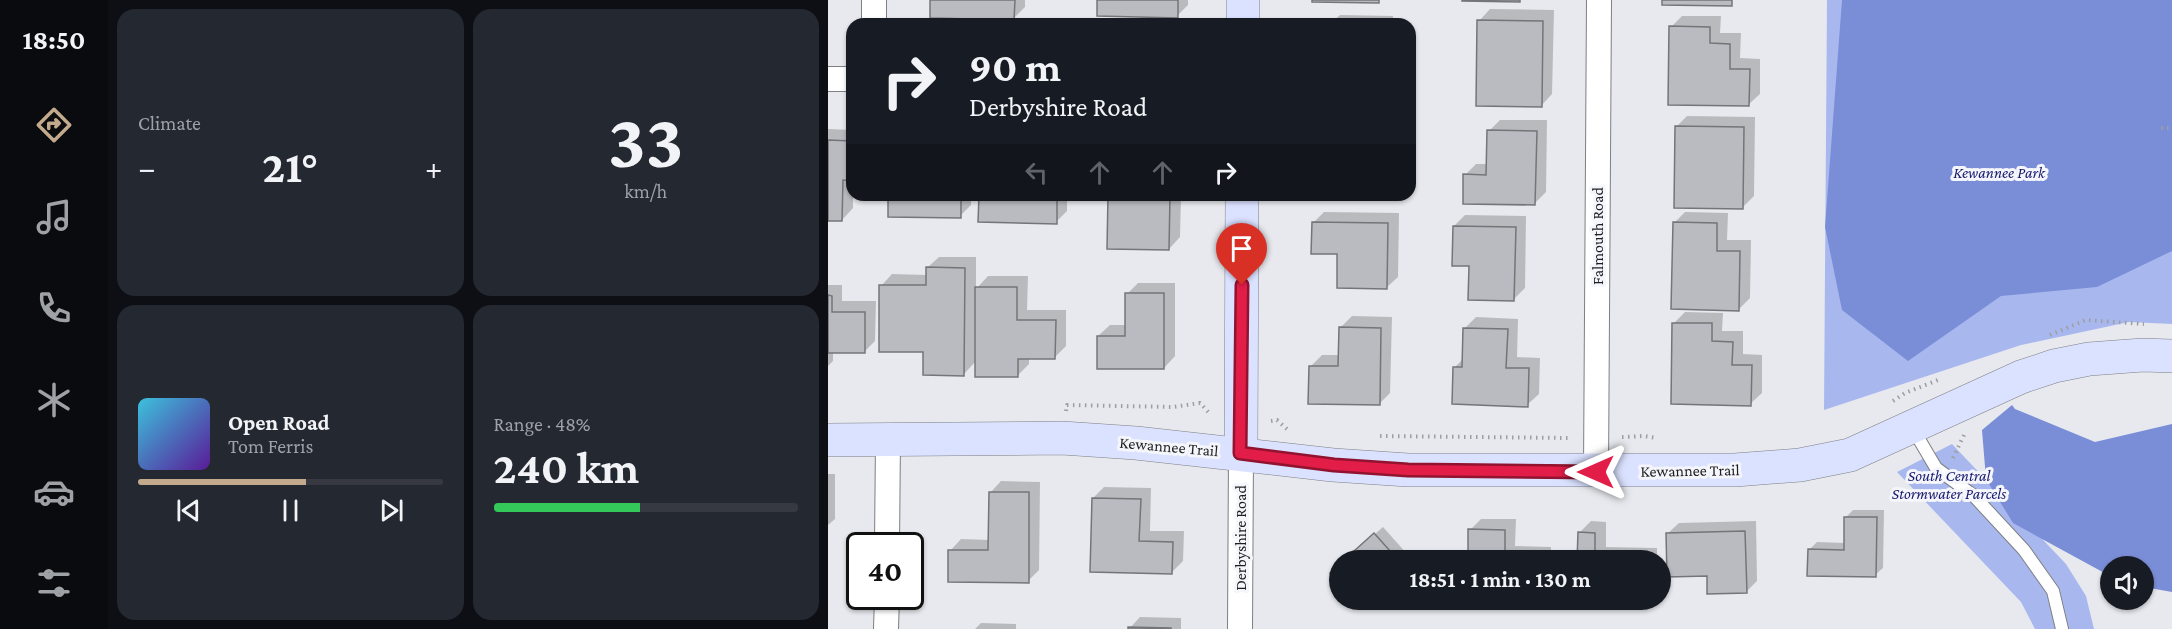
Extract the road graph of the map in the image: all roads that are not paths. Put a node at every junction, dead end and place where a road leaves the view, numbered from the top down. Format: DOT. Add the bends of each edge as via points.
graph roads {
  1 [pos="874,0"];
  2 [pos="1244,0"];
  3 [pos="1599,0"];
  4 [pos="874,18"];
  5 [pos="1243,18"];
  6 [pos="828,79"];
  7 [pos="846,79"];
  8 [pos="1242,201"];
  9 [pos="2172,356"];
  10 [pos="1912,428"];
  11 [pos="888,439"];
  12 [pos="828,440"];
  13 [pos="1240,453"];
  14 [pos="1596,472"];
  15 [pos="887,532"];
  16 [pos="887,610"];
  17 [pos="886,629"];
  18 [pos="1240,629"];
  19 [pos="2062,629"];
  1 -- 4 [label="street"];
  2 -- 5 [label="street"];
  3 -- 14 [label="street, Falmouth Road"];
  6 -- 7 [label="street"];
  8 -- 13 [label="street, Derbyshire Road"];
  9 -- 10 [label="street, Kewannee Trail" via="2089,358 2021,376"];
  10 -- 14 [label="street, Kewannee Trail" via="1850,455 1800,465"];
  10 -- 19 [label="lane" via="1940,471 1974,496 2024,550 2053,591"];
  11 -- 12 [label="street, Kewannee Trail"];
  11 -- 13 [label="street, Kewannee Trail" via="1062,438"];
  11 -- 15 [label="street"];
  13 -- 14 [label="street, Kewannee Trail" via="1408,470"];
  13 -- 18 [label="street, Derbyshire Road"];
  16 -- 17 [label="street"];
}
